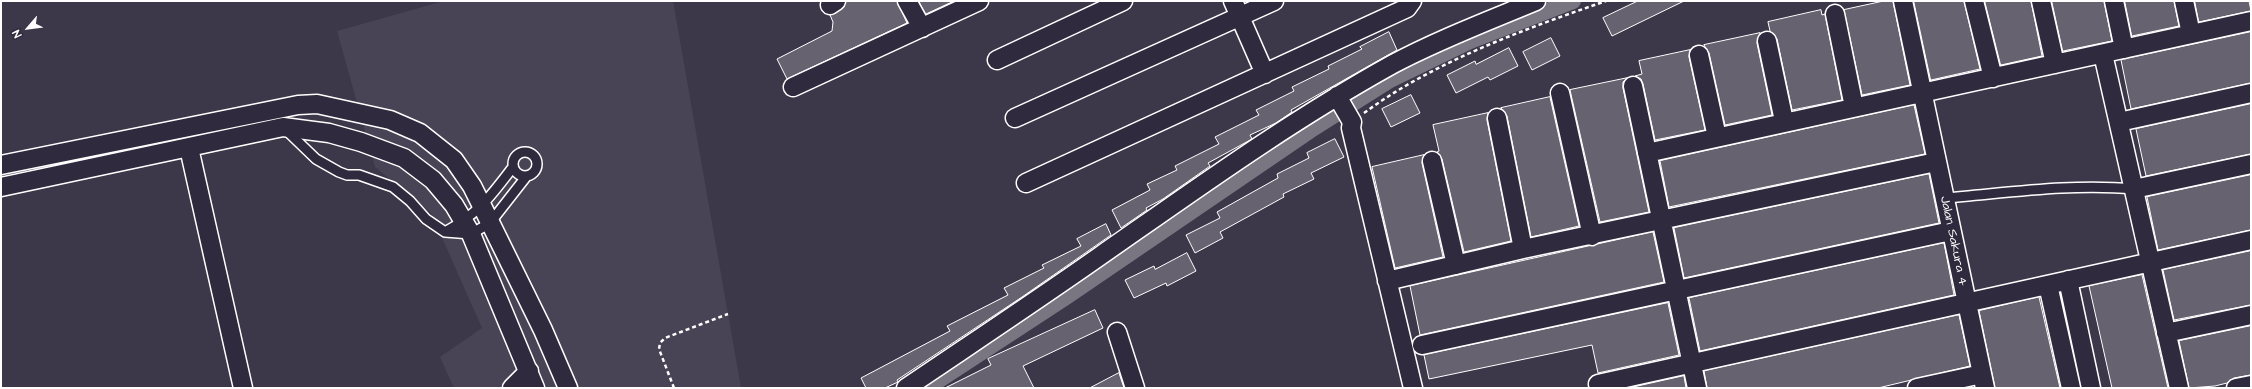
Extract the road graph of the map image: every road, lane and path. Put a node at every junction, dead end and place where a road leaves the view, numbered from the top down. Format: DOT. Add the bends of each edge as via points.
graph roads {
  1 [pos="907,1"];
  2 [pos="979,1"];
  3 [pos="1123,1"];
  4 [pos="1274,1"];
  5 [pos="1412,1"];
  6 [pos="1536,1"];
  7 [pos="1606,1"];
  8 [pos="1903,1"];
  9 [pos="1974,1"];
  10 [pos="2041,1"];
  11 [pos="2114,1"];
  12 [pos="2184,1"];
  13 [pos="1237,9"];
  14 [pos="1835,14"];
  15 [pos="2251,21"];
  16 [pos="922,28"];
  17 [pos="2191,34"];
  18 [pos="1766,41"];
  19 [pos="2124,49"];
  20 [pos="2103,54"];
  21 [pos="1699,55"];
  22 [pos="997,60"];
  23 [pos="2055,64"];
  24 [pos="1265,74"];
  25 [pos="1993,78"];
  26 [pos="1633,86"];
  27 [pos="793,87"];
  28 [pos="1560,93"];
  29 [pos="2251,93"];
  30 [pos="1921,94"];
  31 [pos="1854,107"];
  32 [pos="1347,115"];
  33 [pos="1015,118"];
  34 [pos="1497,118"];
  35 [pos="1784,121"];
  36 [pos="2118,122"];
  37 [pos="283,127"];
  38 [pos="1717,137"];
  39 [pos="189,148"];
  40 [pos="1648,153"];
  41 [pos="1432,161"];
  42 [pos="1936,162"];
  43 [pos="2251,164"];
  44 [pos="1,165"];
  45 [pos="513,167"];
  46 [pos="526,177"];
  47 [pos="1026,183"];
  48 [pos="1,187"];
  49 [pos="2134,188"];
  50 [pos="1944,198"];
  51 [pos="482,206"];
  52 [pos="1661,222"];
  53 [pos="490,223"];
  54 [pos="467,228"];
  55 [pos="1951,231"];
  56 [pos="445,232"];
  57 [pos="1592,236"];
  58 [pos="2251,240"];
  59 [pos="1523,249"];
  60 [pos="2150,262"];
  61 [pos="1456,265"];
  62 [pos="2068,280"];
  63 [pos="1387,281"];
  64 [pos="2048,285"];
  65 [pos="1676,291"];
  66 [pos="1967,303"];
  67 [pos="728,314"];
  68 [pos="2251,315"];
  69 [pos="543,330"];
  70 [pos="1117,332"];
  71 [pos="2166,333"];
  72 [pos="516,344"];
  73 [pos="1422,345"];
  74 [pos="1692,363"];
  75 [pos="532,380"];
  76 [pos="1984,381"];
  77 [pos="1598,384"];
  78 [pos="2251,385"];
  79 [pos="242,388"];
  80 [pos="512,388"];
  81 [pos="568,388"];
  82 [pos="674,388"];
  83 [pos="906,388"];
  84 [pos="1136,388"];
  85 [pos="1413,388"];
  86 [pos="1697,388"];
  87 [pos="1917,388"];
  88 [pos="2071,388"];
  89 [pos="2091,388"];
  90 [pos="2179,388"];
  91 [pos="2236,388"];
  1 -- 16 [label="street"];
  2 -- 16 [label="street"];
  3 -- 22 [label="street"];
  4 -- 13 [label="street"];
  5 -- 24 [label="street" via="1407,8"];
  6 -- 32 [label="street" via="1465,30 1402,60"];
  7 -- 32 [label="path" via="1488,46"];
  8 -- 30 [label="street, Jalan Sakura 4"];
  9 -- 25 [label="street"];
  10 -- 23 [label="street"];
  11 -- 19 [label="street"];
  12 -- 17 [label="street"];
  13 -- 24 [label="street"];
  13 -- 33 [label="street"];
  14 -- 31 [label="street"];
  15 -- 17 [label="street"];
  16 -- 27 [label="street"];
  17 -- 19 [label="street"];
  18 -- 35 [label="street"];
  19 -- 20 [label="street"];
  20 -- 23 [label="street"];
  20 -- 36 [label="street"];
  21 -- 38 [label="street"];
  23 -- 25 [label="street"];
  24 -- 47 [label="street"];
  25 -- 30 [label="street"];
  26 -- 40 [label="street"];
  28 -- 57 [label="street"];
  29 -- 36 [label="street"];
  30 -- 31 [label="street"];
  30 -- 42 [label="street, Jalan Sakura 4"];
  31 -- 35 [label="street"];
  32 -- 63 [label="street"];
  32 -- 83 [label="street" via="1214,175 1062,283"];
  34 -- 59 [label="street"];
  35 -- 38 [label="street"];
  36 -- 49 [label="street"];
  37 -- 39 [label="street"];
  37 -- 54 [label="street" via="328,133 404,158 433,180 454,206"];
  37 -- 56 [label="lane" via="316,159 339,172 358,175 393,187 426,219"];
  38 -- 40 [label="street"];
  39 -- 48 [label="street"];
  39 -- 79 [label="street"];
  40 -- 52 [label="street"];
  41 -- 61 [label="street"];
  42 -- 50 [label="street, Jalan Sakura 4"];
  42 -- 52 [label="street"];
  43 -- 49 [label="street"];
  44 -- 51 [label="street" via="190,125 298,105 317,104 390,120 420,133 454,160"];
  45 -- 46 [label="lane" via="520,176"];
  45 -- 46 [label="lane" via="513,161 519,153 530,152 535,156 538,166"];
  45 -- 51 [label="lane"];
  46 -- 53 [label="lane"];
  49 -- 50 [label="lane" via="2106,186"];
  49 -- 60 [label="street"];
  50 -- 55 [label="street, Jalan Sakura 4"];
  51 -- 53 [label="street"];
  51 -- 54 [label="lane"];
  52 -- 57 [label="street"];
  52 -- 65 [label="street"];
  53 -- 54 [label="lane"];
  53 -- 69 [label="street"];
  54 -- 56 [label="lane"];
  54 -- 56 [label="lane"];
  54 -- 72 [label="street"];
  55 -- 65 [label="street"];
  55 -- 66 [label="street, Jalan Sakura 4"];
  57 -- 59 [label="street"];
  58 -- 60 [label="street"];
  59 -- 61 [label="street"];
  60 -- 62 [label="street"];
  60 -- 71 [label="street"];
  61 -- 63 [label="street"];
  62 -- 64 [label="street"];
  62 -- 89 [label="street"];
  63 -- 85 [label="street"];
  64 -- 66 [label="street"];
  64 -- 88 [label="street"];
  65 -- 73 [label="street"];
  65 -- 74 [label="street"];
  66 -- 74 [label="street"];
  66 -- 76 [label="street, Jalan Sakura 4"];
  67 -- 82 [label="path" via="665,338 660,343 659,349"];
  68 -- 71 [label="street"];
  69 -- 72 [label="street"];
  69 -- 81 [label="street"];
  70 -- 84 [label="street"];
  71 -- 90 [label="street"];
  72 -- 75 [label="street"];
  74 -- 77 [label="street"];
  74 -- 86 [label="street"];
  75 -- 80 [label="street"];
  76 -- 87 [label="street"];
  78 -- 91 [label="street"];
}
